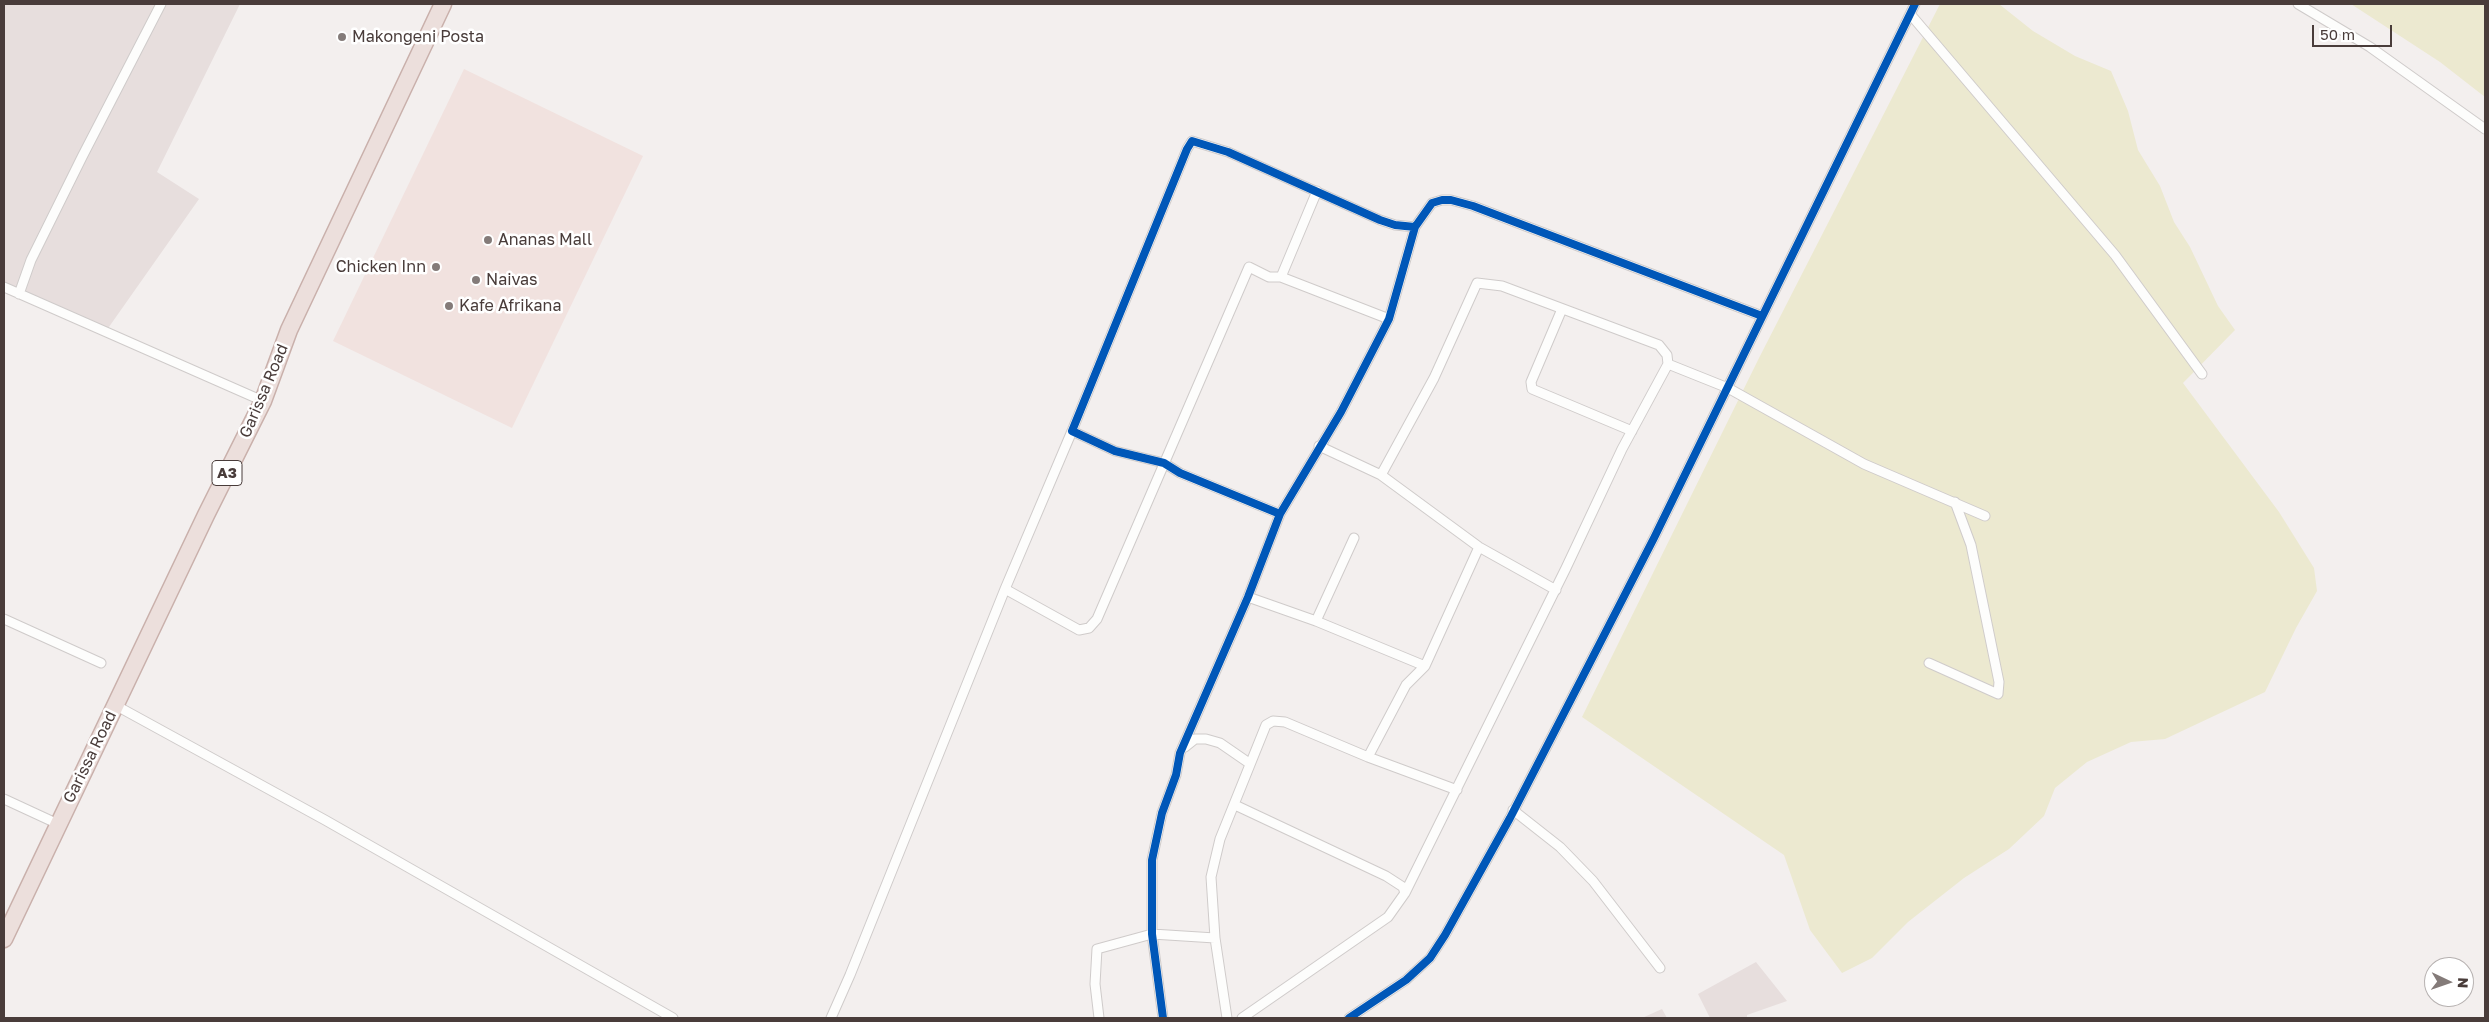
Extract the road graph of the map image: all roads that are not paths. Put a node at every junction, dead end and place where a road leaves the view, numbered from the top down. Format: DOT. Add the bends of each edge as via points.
graph roads {
  1 [pos="161,4"];
  2 [pos="443,4"];
  3 [pos="1915,4"];
  4 [pos="2298,4"];
  5 [pos="1910,14"];
  6 [pos="2485,129"];
  7 [pos="1317,191"];
  8 [pos="1415,227"];
  9 [pos="1282,277"];
  10 [pos="4,287"];
  11 [pos="19,294"];
  12 [pos="1562,309"];
  13 [pos="1762,316"];
  14 [pos="1389,319"];
  15 [pos="1668,364"];
  16 [pos="2202,374"];
  17 [pos="1728,388"];
  18 [pos="263,401"];
  19 [pos="1072,431"];
  20 [pos="1632,431"];
  21 [pos="1319,446"];
  22 [pos="1164,463"];
  23 [pos="1380,475"];
  24 [pos="1954,502"];
  25 [pos="1280,514"];
  26 [pos="1985,516"];
  27 [pos="1354,538"];
  28 [pos="1479,547"];
  29 [pos="1005,589"];
  30 [pos="1556,590"];
  31 [pos="1248,597"];
  32 [pos="4,619"];
  33 [pos="1316,621"];
  34 [pos="101,663"];
  35 [pos="1929,663"];
  36 [pos="1425,666"];
  37 [pos="115,706"];
  38 [pos="1180,753"];
  39 [pos="1368,757"];
  40 [pos="1249,764"];
  41 [pos="1457,790"];
  42 [pos="4,799"];
  43 [pos="1235,805"];
  44 [pos="1513,810"];
  45 [pos="58,824"];
  46 [pos="1405,893"];
  47 [pos="1152,934"];
  48 [pos="1215,938"];
  49 [pos="4,939"];
  50 [pos="1660,968"];
  51 [pos="673,1018"];
  52 [pos="831,1018"];
  53 [pos="1099,1018"];
  54 [pos="1163,1018"];
  55 [pos="1227,1018"];
  56 [pos="1242,1018"];
  57 [pos="1349,1018"];
  1 -- 11 [label="street" via="31,260"];
  2 -- 18 [label="highway, Garissa Road / A3" via="290,330"];
  3 -- 5 [label="street"];
  4 -- 6 [label="street" via="2370,47"];
  5 -- 13 [label="street"];
  5 -- 16 [label="street" via="2115,255"];
  7 -- 8 [label="street" via="1395,225"];
  7 -- 9 [label="street"];
  7 -- 19 [label="street" via="1228,152 1192,141"];
  8 -- 13 [label="street" via="1432,203 1442,200 1459,202"];
  8 -- 14 [label="street"];
  9 -- 14 [label="street"];
  9 -- 22 [label="street" via="1268,277 1249,267"];
  10 -- 11 [label="street"];
  11 -- 18 [label="street"];
  12 -- 15 [label="street" via="1659,345 1665,351"];
  12 -- 20 [label="street" via="1531,382 1532,389"];
  12 -- 23 [label="street" via="1502,286 1477,283 1434,378"];
  13 -- 17 [label="street"];
  14 -- 21 [label="street" via="1341,412"];
  15 -- 17 [label="street"];
  15 -- 20 [label="street"];
  17 -- 24 [label="street" via="1864,464"];
  17 -- 44 [label="street"];
  18 -- 37 [label="highway, Garissa Road / A3"];
  19 -- 22 [label="street" via="1115,451"];
  19 -- 29 [label="street"];
  20 -- 30 [label="street"];
  21 -- 23 [label="street"];
  21 -- 25 [label="street"];
  22 -- 25 [label="street" via="1180,473"];
  22 -- 29 [label="street" via="1097,619 1089,628 1079,630"];
  23 -- 28 [label="street"];
  24 -- 26 [label="street"];
  24 -- 35 [label="street" via="1971,545 1999,682 1998,694"];
  25 -- 31 [label="street"];
  27 -- 33 [label="street"];
  28 -- 30 [label="street"];
  28 -- 36 [label="street"];
  29 -- 52 [label="street"];
  30 -- 41 [label="street"];
  31 -- 33 [label="street"];
  31 -- 38 [label="street"];
  32 -- 34 [label="street"];
  33 -- 36 [label="street"];
  36 -- 39 [label="street" via="1406,685"];
  37 -- 45 [label="highway, Garissa Road / A3"];
  37 -- 51 [label="street" via="333,824"];
  38 -- 40 [label="street" via="1192,740 1206,739 1220,743"];
  38 -- 47 [label="street" via="1152,860"];
  39 -- 40 [label="street" via="1285,722 1273,721 1266,725"];
  39 -- 41 [label="street"];
  40 -- 43 [label="street"];
  41 -- 46 [label="street"];
  42 -- 45 [label="street"];
  43 -- 46 [label="street" via="1386,876 1404,887"];
  43 -- 48 [label="street" via="1220,839 1211,877"];
  44 -- 50 [label="street" via="1560,847 1593,881"];
  44 -- 57 [label="street" via="1430,958 1406,980"];
  45 -- 49 [label="highway, Garissa Road / A3"];
  46 -- 56 [label="street" via="1388,917"];
  47 -- 48 [label="street"];
  47 -- 53 [label="street" via="1097,949 1095,984"];
  47 -- 54 [label="street"];
  48 -- 55 [label="street"];
}
